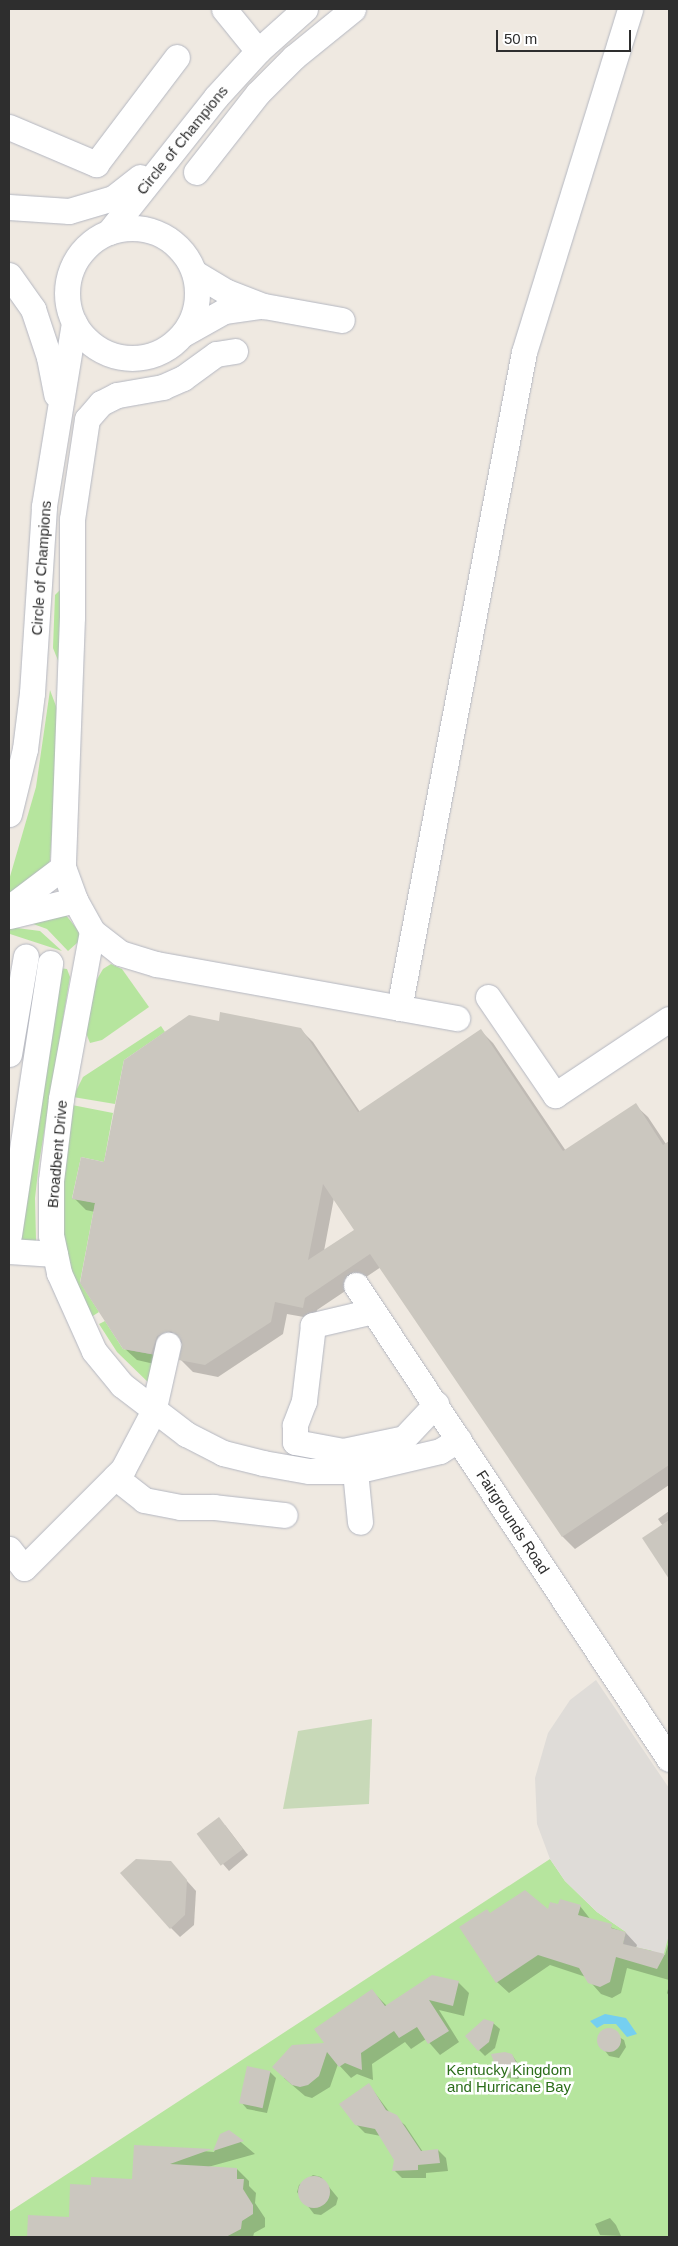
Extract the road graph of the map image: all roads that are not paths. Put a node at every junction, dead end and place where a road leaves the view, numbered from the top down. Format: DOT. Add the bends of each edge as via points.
graph roads {
  1 [pos="224,9"];
  2 [pos="305,9"];
  3 [pos="353,9"];
  4 [pos="630,9"];
  5 [pos="258,51"];
  6 [pos="177,57"];
  7 [pos="9,126"];
  8 [pos="172,152"];
  9 [pos="196,172"];
  10 [pos="9,207"];
  11 [pos="109,232"];
  12 [pos="195,273"];
  13 [pos="14,281"];
  14 [pos="264,306"];
  15 [pos="342,320"];
  16 [pos="74,322"];
  17 [pos="183,334"];
  18 [pos="235,351"];
  19 [pos="60,410"];
  20 [pos="40,578"];
  21 [pos="72,581"];
  22 [pos="36,626"];
  23 [pos="68,705"];
  24 [pos="9,814"];
  25 [pos="63,868"];
  26 [pos="75,900"];
  27 [pos="9,908"];
  28 [pos="9,916"];
  29 [pos="90,942"];
  30 [pos="17,956"];
  31 [pos="50,963"];
  32 [pos="488,997"];
  33 [pos="400,1008"];
  34 [pos="457,1018"];
  35 [pos="669,1019"];
  36 [pos="9,1054"];
  37 [pos="9,1234"];
  38 [pos="9,1251"];
  39 [pos="54,1254"];
  40 [pos="356,1285"];
  41 [pos="373,1311"];
  42 [pos="168,1345"];
  43 [pos="436,1404"];
  44 [pos="153,1412"];
  45 [pos="459,1439"];
  46 [pos="355,1470"];
  47 [pos="115,1477"];
  48 [pos="286,1515"];
  49 [pos="360,1522"];
  50 [pos="14,1565"];
  51 [pos="669,1760"];
  1 -- 5 [label="street"];
  2 -- 5 [label="street"];
  3 -- 9 [label="street" via="258,93"];
  4 -- 33 [label="street" via="524,352"];
  5 -- 8 [label="street, Circle of Champions"];
  6 -- 7 [label="street" via="96,164"];
  8 -- 10 [label="street" via="113,198 94,206 69,211"];
  8 -- 11 [label="street, Circle of Champions"];
  11 -- 12 [label="street" via="130,227 158,233 170,239 185,254"];
  11 -- 16 [label="street" via="90,242 76,259 68,279 67,301"];
  12 -- 14 [label="street" via="226,292"];
  12 -- 17 [label="street" via="197,301 194,315"];
  13 -- 19 [label="street" via="33,309"];
  14 -- 15 [label="street"];
  14 -- 17 [label="street" via="224,311"];
  16 -- 17 [label="street" via="86,339 125,357 147,356 167,348"];
  16 -- 19 [label="street, Circle of Champions"];
  18 -- 21 [label="street" via="216,354 183,378 163,387 117,396 101,403 87,419 72,519"];
  19 -- 20 [label="street, Circle of Champions" via="44,506"];
  20 -- 21 [label="street"];
  20 -- 22 [label="street, Circle of Champions"];
  21 -- 23 [label="street"];
  22 -- 23 [label="street"];
  22 -- 24 [label="street, Circle of Champions" via="25,750"];
  23 -- 25 [label="street"];
  25 -- 26 [label="street"];
  25 -- 27 [label="street"];
  26 -- 28 [label="street"];
  26 -- 29 [label="street"];
  29 -- 31 [label="street"];
  29 -- 33 [label="street" via="156,964"];
  29 -- 39 [label="street, Broadbent Drive" via="61,1100 52,1172 50,1235"];
  30 -- 31 [label="street"];
  30 -- 36 [label="street"];
  31 -- 37 [label="street"];
  32 -- 35 [label="street" via="555,1095"];
  33 -- 34 [label="street"];
  38 -- 39 [label="street"];
  39 -- 44 [label="street, Broadbent Drive" via="71,1305 94,1351 122,1385"];
  40 -- 41 [label="street, Fairgrounds Road"];
  41 -- 43 [label="street, Fairgrounds Road"];
  41 -- 43 [label="street" via="313,1325 304,1402 295,1425 295,1442 343,1451 404,1438"];
  42 -- 44 [label="street"];
  43 -- 45 [label="street, Fairgrounds Road"];
  44 -- 46 [label="street, Broadbent Drive" via="223,1453 309,1471"];
  44 -- 47 [label="street" via="123,1469"];
  45 -- 46 [label="street, Broadbent Drive" via="440,1451"];
  45 -- 51 [label="street, Fairgrounds Road"];
  46 -- 49 [label="street"];
  47 -- 48 [label="street" via="144,1500 180,1508 214,1507"];
  47 -- 50 [label="street"];
}
